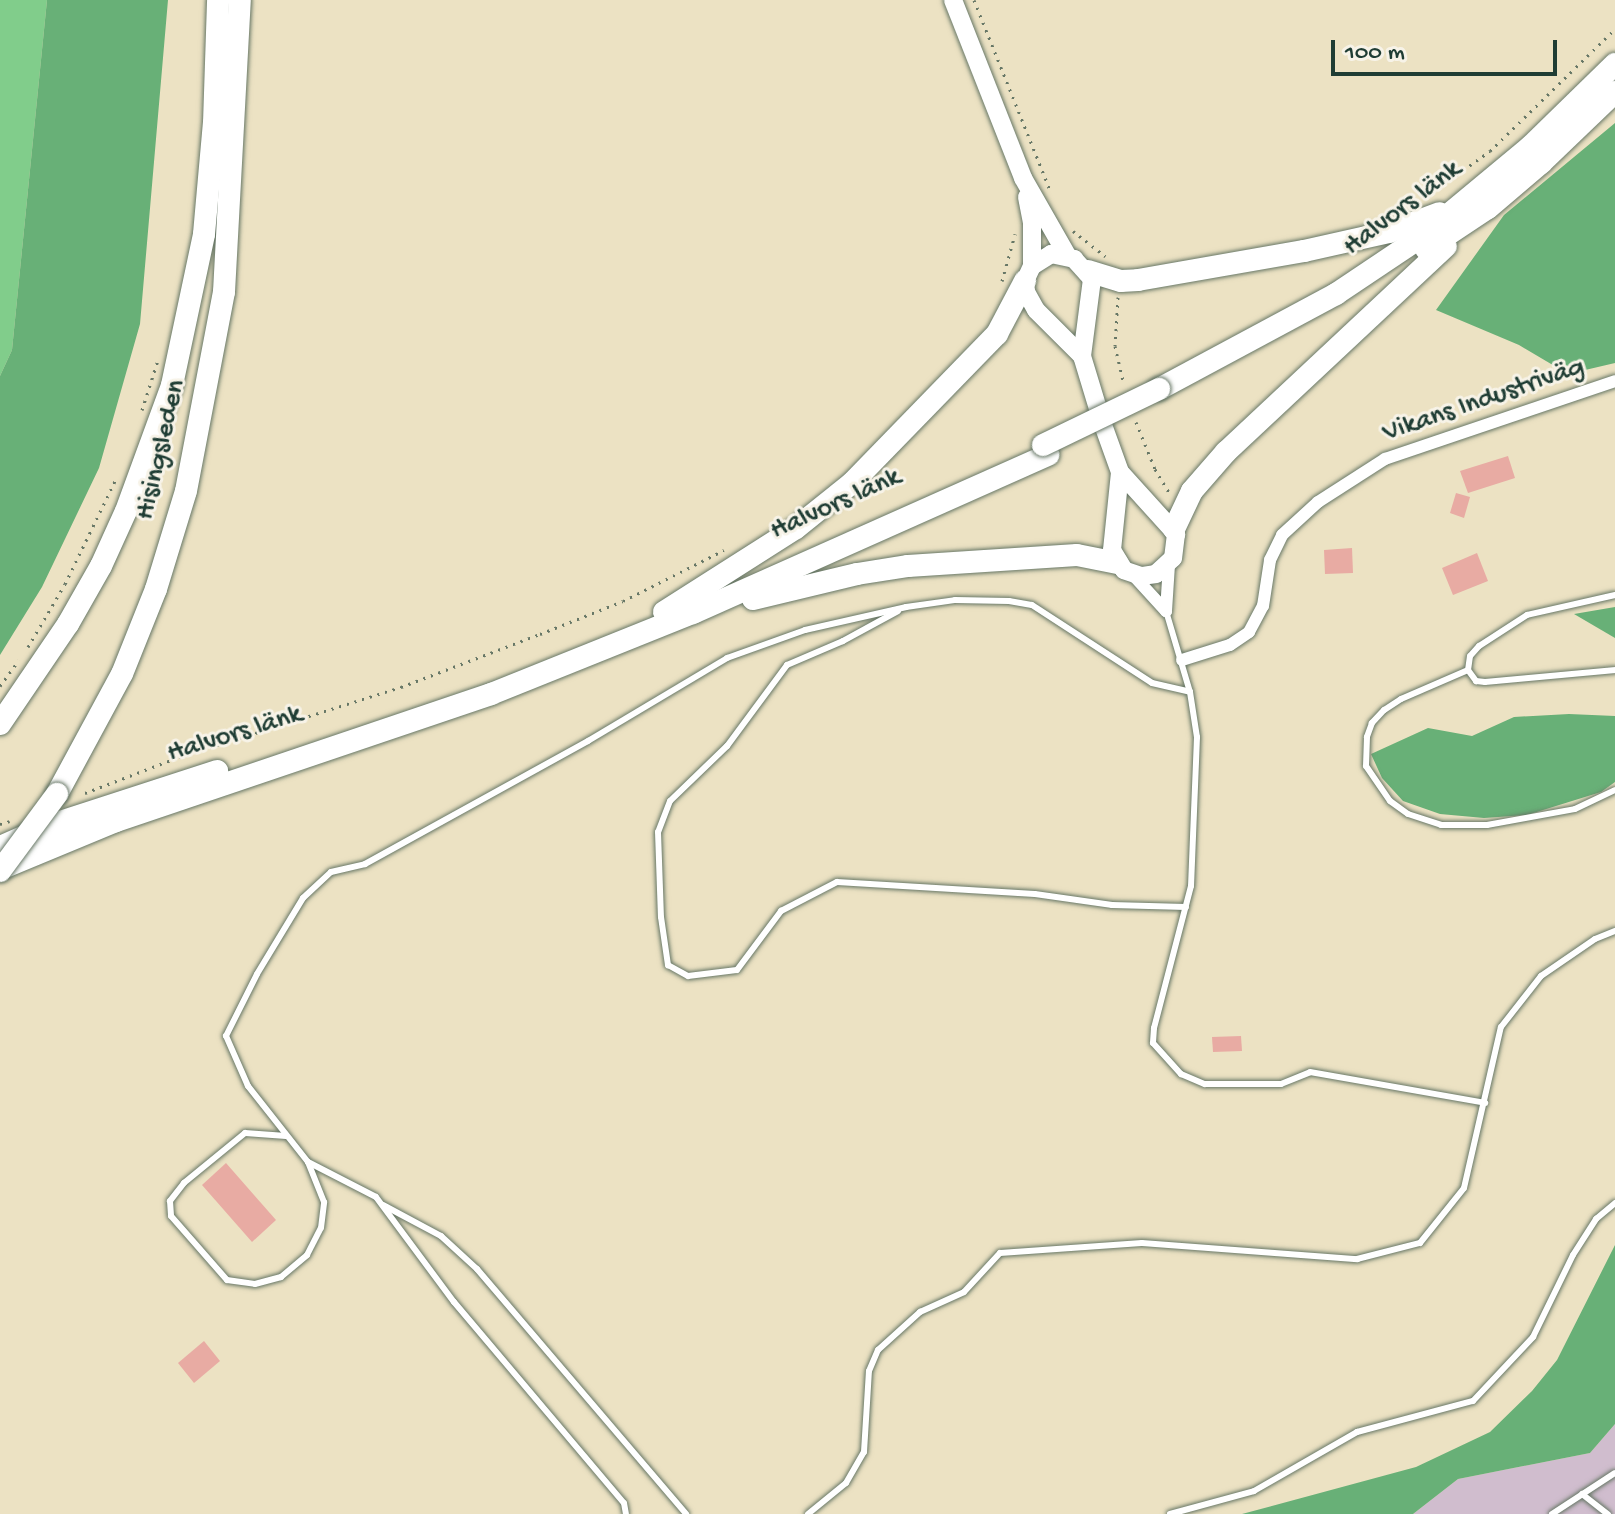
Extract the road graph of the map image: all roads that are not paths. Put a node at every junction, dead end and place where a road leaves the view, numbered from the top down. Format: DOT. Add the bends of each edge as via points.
graph roads {
  1 [pos="218,0"];
  2 [pos="240,0"];
  3 [pos="953,0"];
  4 [pos="1615,64"];
  5 [pos="1615,92"];
  6 [pos="1023,178"];
  7 [pos="1459,205"];
  8 [pos="1488,208"];
  9 [pos="1067,255"];
  10 [pos="1088,271"];
  11 [pos="1029,273"];
  12 [pos="1082,356"];
  13 [pos="1615,381"];
  14 [pos="1160,394"];
  15 [pos="1045,450"];
  16 [pos="1120,472"];
  17 [pos="1174,529"];
  18 [pos="1169,564"];
  19 [pos="1124,568"];
  20 [pos="1615,595"];
  21 [pos="906,607"];
  22 [pos="1166,611"];
  23 [pos="664,612"];
  24 [pos="693,613"];
  25 [pos="1182,660"];
  26 [pos="1468,670"];
  27 [pos="1615,670"];
  28 [pos="1190,692"];
  29 [pos="0,724"];
  30 [pos="1615,790"];
  31 [pos="0,847"];
  32 [pos="0,870"];
  33 [pos="1186,907"];
  34 [pos="1615,931"];
  35 [pos="1485,1103"];
  36 [pos="286,1136"];
  37 [pos="308,1162"];
  38 [pos="381,1203"];
  39 [pos="1615,1203"];
  40 [pos="1615,1473"];
  41 [pos="1582,1494"];
  42 [pos="626,1514"];
  43 [pos="686,1514"];
  44 [pos="808,1514"];
  45 [pos="1170,1514"];
  46 [pos="1552,1514"];
  47 [pos="1608,1514"];
  1 -- 29 [label="highway, Hisingsleden" via="204,234 172,385 101,566"];
  2 -- 32 [label="highway, Hisingsleden, bridge" via="224,292 186,491 156,589 68,794"];
  3 -- 6 [label="street"];
  4 -- 7 [label="highway, Halvors länk" via="1530,147"];
  5 -- 8 [label="highway, Halvors länk"];
  6 -- 9 [label="street"];
  6 -- 11 [label="street" via="1032,223"];
  7 -- 10 [label="highway" via="1389,232 1304,251 1121,281"];
  7 -- 14 [label="highway, Halvors länk" via="1336,294"];
  8 -- 14 [label="highway, Halvors länk" via="1324,316"];
  8 -- 17 [label="highway" via="1226,452 1192,491"];
  9 -- 10 [label="street"];
  9 -- 11 [label="street" via="1051,254"];
  10 -- 12 [label="street" via="1092,289"];
  11 -- 12 [label="street" via="1029,300"];
  11 -- 23 [label="highway" via="997,334 852,483 796,528"];
  12 -- 16 [label="street"];
  13 -- 25 [label="street, Vikans Industriväg" via="1385,459 1318,502 1282,535 1270,560 1263,606 1249,632 1230,645"];
  14 -- 15 [label="highway, Halvors länk"];
  15 -- 23 [label="highway, Halvors länk"];
  15 -- 24 [label="highway, Halvors länk"];
  16 -- 17 [label="street"];
  16 -- 19 [label="street" via="1111,539"];
  17 -- 18 [label="street" via="1178,543"];
  18 -- 19 [label="street" via="1156,574"];
  18 -- 22 [label="street"];
  19 -- 22 [label="street"];
  19 -- 24 [label="highway" via="1077,555 908,566"];
  20 -- 26 [label="lane" via="1527,615 1479,646 1470,656"];
  21 -- 28 [label="lane" via="955,600 1032,605 1152,683"];
  21 -- 33 [label="lane" via="787,665 727,746 670,801 658,832 668,965 688,976 737,970 781,911 837,882"];
  21 -- 36 [label="lane" via="805,630 727,658 365,864 331,872 303,898 226,1036 248,1086"];
  22 -- 25 [label="lane"];
  23 -- 31 [label="highway, Halvors länk" via="485,685 119,802"];
  24 -- 32 [label="highway, Halvors länk" via="491,694 116,821"];
  25 -- 28 [label="lane"];
  26 -- 27 [label="lane" via="1476,681 1485,682"];
  26 -- 30 [label="lane" via="1401,699 1372,723 1366,766 1390,801 1408,814 1441,825 1487,825 1575,809"];
  28 -- 33 [label="lane" via="1197,737"];
  33 -- 35 [label="lane" via="1153,1043 1181,1074 1205,1084 1231,1085 1281,1084 1310,1072"];
  34 -- 35 [label="lane" via="1541,976 1501,1027"];
  35 -- 44 [label="lane" via="1464,1188 1420,1243 1357,1259 1142,1243 1000,1253 964,1292 920,1312 878,1350 869,1371 868,1428 857,1469"];
  36 -- 37 [label="lane"];
  36 -- 37 [label="lane" via="245,1133 170,1201 171,1216 227,1280 255,1284 281,1277 307,1255 321,1228 324,1202"];
  37 -- 38 [label="lane"];
  38 -- 42 [label="lane" via="454,1302 624,1503"];
  38 -- 43 [label="lane" via="441,1236 477,1269"];
  39 -- 45 [label="lane" via="1596,1219 1573,1255 1533,1337 1473,1401 1357,1432 1254,1491"];
  40 -- 41 [label="lane"];
  41 -- 46 [label="lane"];
  41 -- 47 [label="lane"];
}
